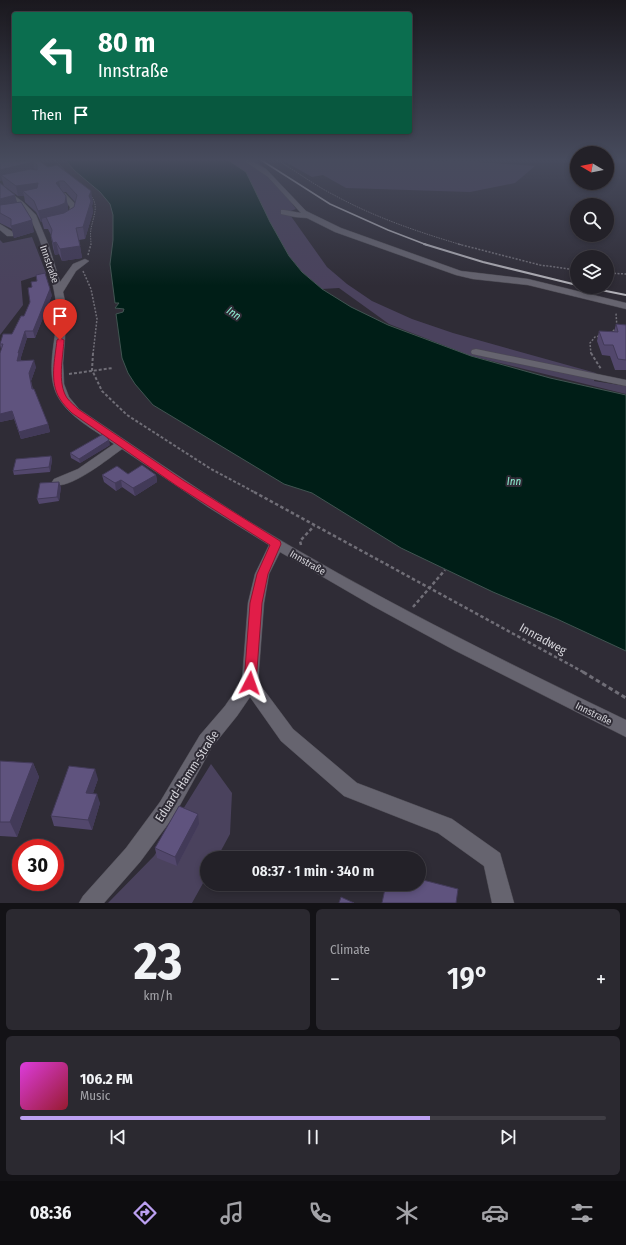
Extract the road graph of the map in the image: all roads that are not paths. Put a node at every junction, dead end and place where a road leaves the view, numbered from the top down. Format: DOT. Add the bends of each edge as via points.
graph roads {
  1 [pos="19,202"];
  2 [pos="71,202"];
  3 [pos="292,202"];
  4 [pos="26,208"];
  5 [pos="15,210"];
  6 [pos="284,212"];
  7 [pos="309,216"];
  8 [pos="0,226"];
  9 [pos="38,227"];
  10 [pos="10,234"];
  11 [pos="83,263"];
  12 [pos="59,291"];
  13 [pos="626,306"];
  14 [pos="476,352"];
  15 [pos="626,383"];
  16 [pos="122,444"];
  17 [pos="58,482"];
  18 [pos="276,544"];
  19 [pos="250,683"];
  20 [pos="626,729"];
  21 [pos="90,903"];
  22 [pos="503,903"];
  1 -- 4 [label="street, Innstraße"];
  2 -- 9 [label="street" via="76,216"];
  3 -- 7 [label="street"];
  4 -- 5 [label="street"];
  4 -- 9 [label="street, Innstraße"];
  6 -- 7 [label="street"];
  7 -- 13 [label="street" via="338,230 459,273 528,282"];
  8 -- 10 [label="street"];
  9 -- 12 [label="street, Innstraße"];
  11 -- 12 [label="street" via="80,262 73,269"];
  12 -- 16 [label="street, Innstraße" via="62,309 58,375 60,391 75,411"];
  14 -- 15 [label="street"];
  16 -- 17 [label="street" via="82,472"];
  16 -- 18 [label="street, Innstraße"];
  18 -- 19 [label="street" via="262,574 256,603"];
  18 -- 20 [label="street, Innstraße" via="513,674"];
  19 -- 21 [label="street, Eduard-Hamm-Straße" via="206,741 167,809 133,855"];
  19 -- 22 [label="street" via="287,735 351,790 445,826 493,860"];
}
